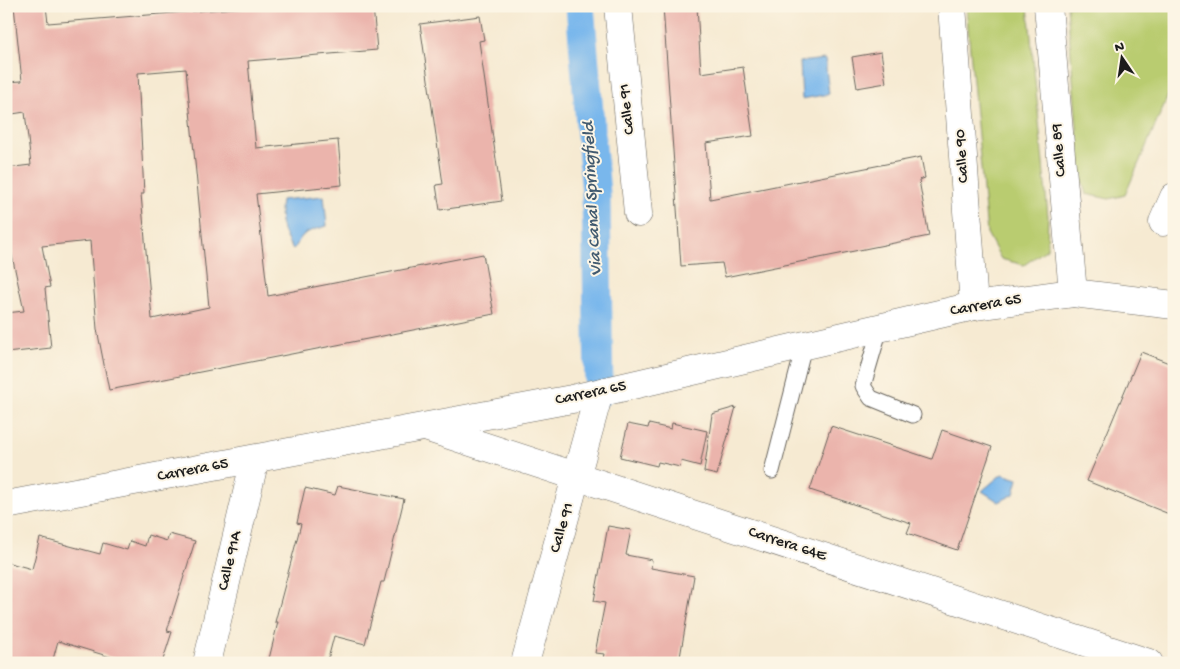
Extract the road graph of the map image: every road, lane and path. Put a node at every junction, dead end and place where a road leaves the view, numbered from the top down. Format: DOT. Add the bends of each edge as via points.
graph roads {
  1 [pos="618,6"];
  2 [pos="952,6"];
  3 [pos="1048,6"];
  4 [pos="1174,197"];
  5 [pos="638,212"];
  6 [pos="1163,222"];
  7 [pos="1073,293"];
  8 [pos="1174,305"];
  9 [pos="974,306"];
  10 [pos="880,328"];
  11 [pos="804,346"];
  12 [pos="599,393"];
  13 [pos="913,415"];
  14 [pos="425,426"];
  15 [pos="255,459"];
  16 [pos="772,471"];
  17 [pos="577,476"];
  18 [pos="6,505"];
  19 [pos="206,663"];
  20 [pos="525,663"];
  21 [pos="1149,663"];
  1 -- 5 [label="street, Calle 91"];
  2 -- 9 [label="street, Calle 90"];
  3 -- 7 [label="street, Calle 89"];
  4 -- 6 [label="street"];
  7 -- 8 [label="street, Carrera 65"];
  7 -- 9 [label="street, Carrera 65"];
  9 -- 10 [label="street, Carrera 65"];
  10 -- 11 [label="street, Carrera 65"];
  10 -- 13 [label="lane" via="863,386 871,398"];
  11 -- 12 [label="street, Carrera 65"];
  11 -- 16 [label="lane"];
  12 -- 14 [label="street, Carrera 65"];
  12 -- 17 [label="street, Calle 91"];
  14 -- 15 [label="street, Carrera 65"];
  14 -- 17 [label="street, Carrera 64E"];
  15 -- 18 [label="street, Carrera 65"];
  15 -- 19 [label="street, Calle 91A"];
  17 -- 20 [label="street, Calle 91"];
  17 -- 21 [label="street, Carrera 64E"];
}
